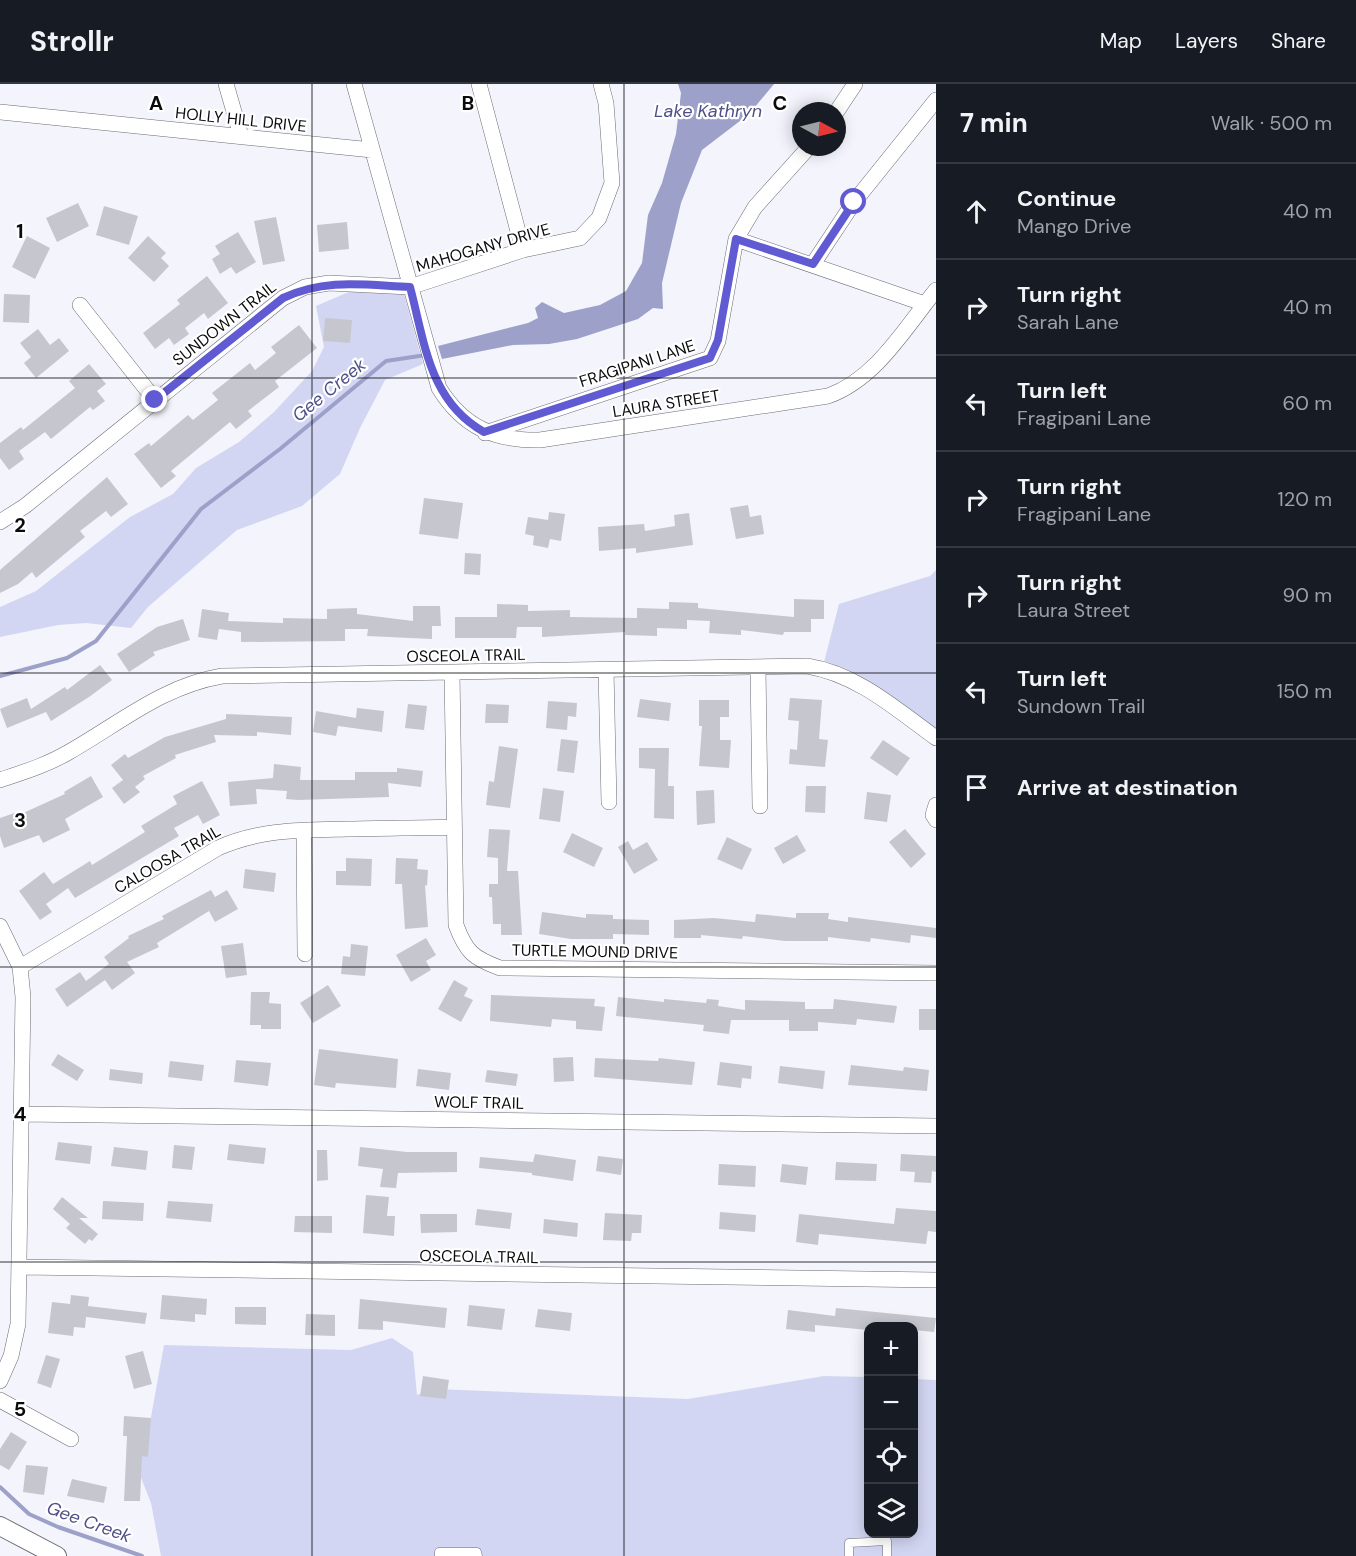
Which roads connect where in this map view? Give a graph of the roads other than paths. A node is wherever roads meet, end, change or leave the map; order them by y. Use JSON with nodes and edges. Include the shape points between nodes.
{"nodes":[{"id":1,"x":226,"y":84,"type":"edge"},
{"id":2,"x":354,"y":84,"type":"edge"},
{"id":3,"x":479,"y":84,"type":"edge"},
{"id":4,"x":601,"y":84,"type":"edge"},
{"id":5,"x":855,"y":84,"type":"edge"},
{"id":6,"x":936,"y":100,"type":"edge"},
{"id":7,"x":843,"y":102,"type":"edge"},
{"id":8,"x":0,"y":112,"type":"edge"},
{"id":9,"x":241,"y":136,"type":"junction"},
{"id":10,"x":372,"y":150,"type":"junction"},
{"id":11,"x":801,"y":156,"type":"edge"},
{"id":12,"x":736,"y":239,"type":"junction"},
{"id":13,"x":522,"y":250,"type":"junction"},
{"id":14,"x":813,"y":264,"type":"junction"},
{"id":15,"x":410,"y":287,"type":"junction"},
{"id":16,"x":936,"y":290,"type":"edge"},
{"id":17,"x":925,"y":304,"type":"junction"},
{"id":18,"x":80,"y":305,"type":"dead end"},
{"id":19,"x":155,"y":400,"type":"junction"},
{"id":20,"x":484,"y":432,"type":"junction"},
{"id":21,"x":0,"y":522,"type":"edge"},
{"id":22,"x":758,"y":667,"type":"junction"},
{"id":23,"x":606,"y":670,"type":"junction"},
{"id":24,"x":452,"y":673,"type":"junction"},
{"id":25,"x":936,"y":738,"type":"edge"},
{"id":26,"x":0,"y":780,"type":"edge"},
{"id":27,"x":609,"y":802,"type":"dead end"},
{"id":28,"x":936,"y":805,"type":"edge"},
{"id":29,"x":760,"y":806,"type":"dead end"},
{"id":30,"x":936,"y":820,"type":"edge"},
{"id":31,"x":454,"y":827,"type":"junction"},
{"id":32,"x":304,"y":830,"type":"junction"},
{"id":33,"x":0,"y":926,"type":"edge"},
{"id":34,"x":305,"y":954,"type":"dead end"},
{"id":35,"x":20,"y":967,"type":"junction"},
{"id":36,"x":936,"y":973,"type":"edge"},
{"id":37,"x":22,"y":1114,"type":"junction"},
{"id":38,"x":936,"y":1126,"type":"edge"},
{"id":39,"x":21,"y":1268,"type":"junction"},
{"id":40,"x":936,"y":1280,"type":"edge"},
{"id":41,"x":0,"y":1382,"type":"edge"},
{"id":42,"x":0,"y":1400,"type":"edge"},
{"id":43,"x":71,"y":1438,"type":"dead end"},
{"id":44,"x":0,"y":1526,"type":"edge"},
{"id":45,"x":57,"y":1556,"type":"edge"},
{"id":46,"x":439,"y":1556,"type":"edge"},
{"id":47,"x":478,"y":1556,"type":"edge"},
{"id":48,"x":849,"y":1556,"type":"edge"},
{"id":49,"x":887,"y":1556,"type":"edge"}],
"edges":[{"from":1,"to":9,"type":"street"},
{"from":2,"to":10,"type":"street","name":"LAURA STREET"},
{"from":3,"to":13,"type":"street"},
{"from":4,"to":13,"type":"street","name":"MAHOGANY DRIVE","via":[[612,183],[600,218],[580,238]]},
{"from":5,"to":7,"type":"street"},
{"from":6,"to":14,"type":"street","via":[[854,202]]},
{"from":8,"to":9,"type":"street","name":"HOLLY HILL DRIVE"},
{"from":9,"to":10,"type":"street","name":"HOLLY HILL DRIVE"},
{"from":10,"to":15,"type":"street","name":"LAURA STREET"},
{"from":11,"to":12,"type":"street","name":"FRAGIPANI LANE","via":[[755,207]]},
{"from":12,"to":14,"type":"street"},
{"from":12,"to":20,"type":"street","name":"FRAGIPANI LANE","via":[[718,340],[710,358]]},
{"from":13,"to":15,"type":"street","name":"MAHOGANY DRIVE"},
{"from":14,"to":17,"type":"street"},
{"from":15,"to":19,"type":"street","name":"SUNDOWN TRAIL","via":[[329,283],[305,287],[283,298]]},
{"from":15,"to":20,"type":"street","name":"LAURA STREET","via":[[439,388],[462,418]]},
{"from":16,"to":17,"type":"street","name":"LAURA STREET"},
{"from":17,"to":20,"type":"street","name":"LAURA STREET","via":[[865,375],[828,396],[540,440],[504,439]]},
{"from":18,"to":19,"type":"street"},
{"from":19,"to":21,"type":"street","name":"SUNDOWN TRAIL"},
{"from":22,"to":23,"type":"street","name":"OSCEOLA TRAIL"},
{"from":22,"to":25,"type":"street","name":"OSCEOLA TRAIL","via":[[828,669],[853,679]]},
{"from":22,"to":29,"type":"street"},
{"from":23,"to":24,"type":"street","name":"OSCEOLA TRAIL"},
{"from":23,"to":27,"type":"street"},
{"from":24,"to":26,"type":"street","name":"OSCEOLA TRAIL","via":[[222,676],[192,681],[68,753]]},
{"from":24,"to":31,"type":"street","name":"TURTLE MOUND DRIVE"},
{"from":28,"to":30,"type":"street"},
{"from":31,"to":32,"type":"street","name":"CALOOSA TRAIL"},
{"from":31,"to":36,"type":"street","name":"TURTLE MOUND DRIVE","via":[[456,926],[463,944],[477,959],[500,968]]},
{"from":32,"to":34,"type":"street"},
{"from":32,"to":35,"type":"street","name":"CALOOSA TRAIL","via":[[266,832],[218,848]]},
{"from":33,"to":35,"type":"street"},
{"from":35,"to":37,"type":"street"},
{"from":37,"to":38,"type":"street","name":"WOLF TRAIL"},
{"from":37,"to":39,"type":"street"},
{"from":39,"to":40,"type":"street","name":"OSCEOLA TRAIL"},
{"from":39,"to":41,"type":"street","via":[[18,1324]]},
{"from":42,"to":43,"type":"street"},
{"from":44,"to":45,"type":"street"},
{"from":46,"to":47,"type":"lane","via":[[439,1552],[477,1552]]},
{"from":48,"to":49,"type":"lane","via":[[849,1543],[887,1541]]}]}
